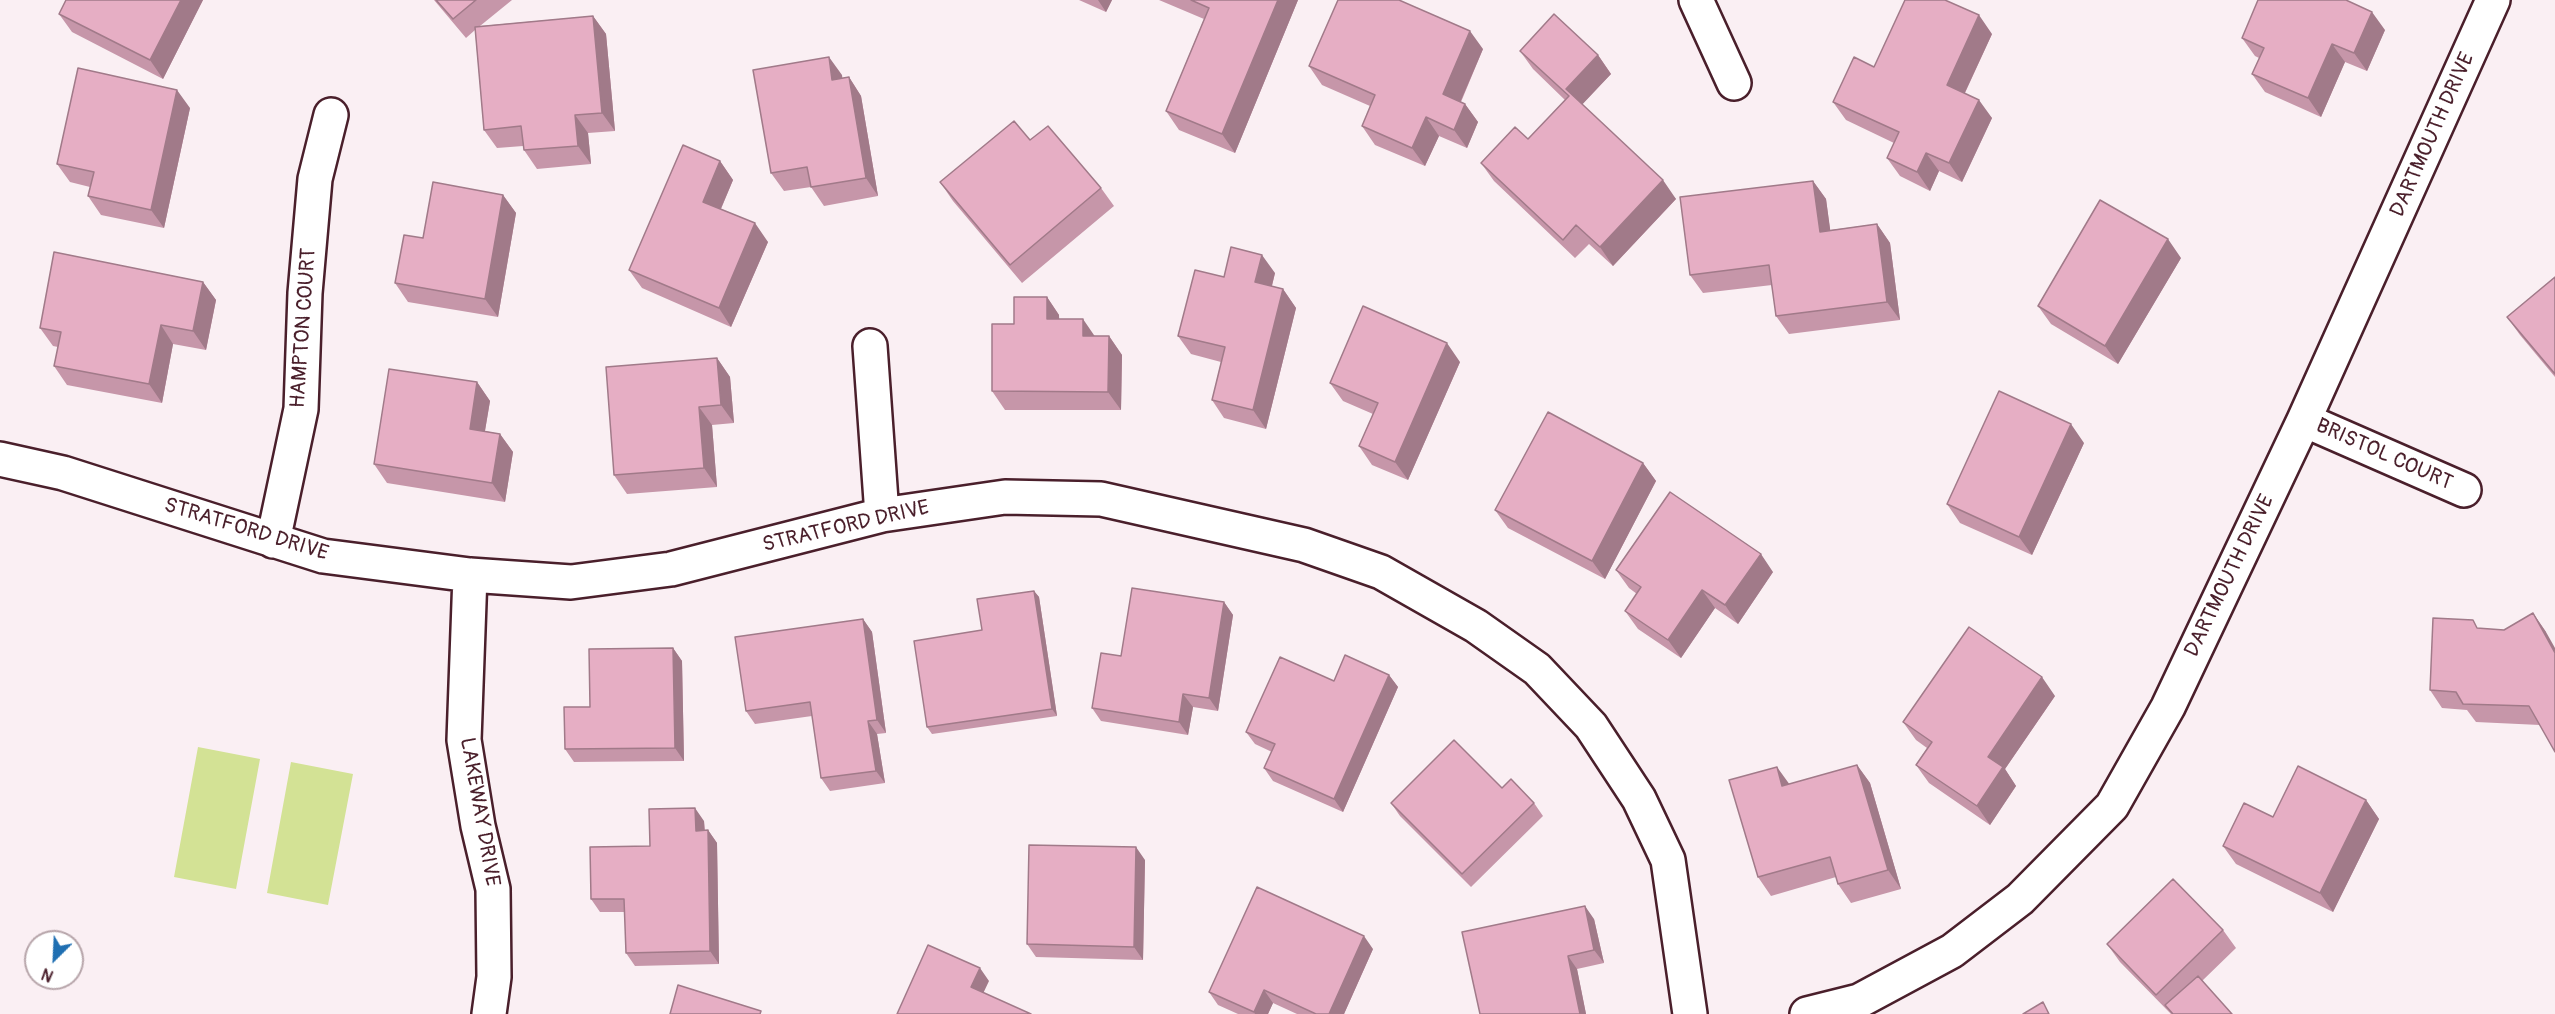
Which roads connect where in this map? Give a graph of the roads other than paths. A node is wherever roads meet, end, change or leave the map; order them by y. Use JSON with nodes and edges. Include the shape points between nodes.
{"nodes":[{"id":1,"x":1696,"y":0,"type":"edge"},
{"id":2,"x":2493,"y":0,"type":"edge"},
{"id":3,"x":1734,"y":83,"type":"dead end"},
{"id":4,"x":332,"y":115,"type":"dead end"},
{"id":5,"x":870,"y":346,"type":"dead end"},
{"id":6,"x":2304,"y":420,"type":"junction"},
{"id":7,"x":0,"y":459,"type":"edge"},
{"id":8,"x":2464,"y":490,"type":"dead end"},
{"id":9,"x":882,"y":515,"type":"junction"},
{"id":10,"x":273,"y":541,"type":"junction"},
{"id":11,"x":470,"y":575,"type":"junction"},
{"id":12,"x":489,"y":1014,"type":"edge"},
{"id":13,"x":1690,"y":1014,"type":"edge"},
{"id":14,"x":1807,"y":1014,"type":"edge"}],
"edges":[{"from":1,"to":3,"type":"street"},
{"from":2,"to":6,"type":"street","name":"DARTMOUTH DRIVE"},
{"from":4,"to":10,"type":"street","name":"HAMPTON COURT","via":[[315,178],[305,293],[301,409]]},
{"from":5,"to":9,"type":"street"},
{"from":6,"to":8,"type":"street","name":"BRISTOL COURT"},
{"from":6,"to":14,"type":"street","name":"DARTMOUTH DRIVE","via":[[2168,707],[2112,807],[2020,899],[1952,951],[1859,1001]]},
{"from":7,"to":10,"type":"street","name":"STRATFORD DRIVE","via":[[63,473]]},
{"from":9,"to":11,"type":"street","name":"STRATFORD DRIVE","via":[[671,569],[572,582]]},
{"from":9,"to":13,"type":"street","name":"STRATFORD DRIVE","via":[[1005,497],[1101,500],[1304,545],[1382,572],[1476,626],[1537,669],[1592,726],[1639,799],[1668,860]]},
{"from":10,"to":11,"type":"street","name":"STRATFORD DRIVE","via":[[323,556]]},
{"from":11,"to":12,"type":"street","name":"LAKEWAY DRIVE","via":[[464,740],[493,889],[494,977]]}]}
